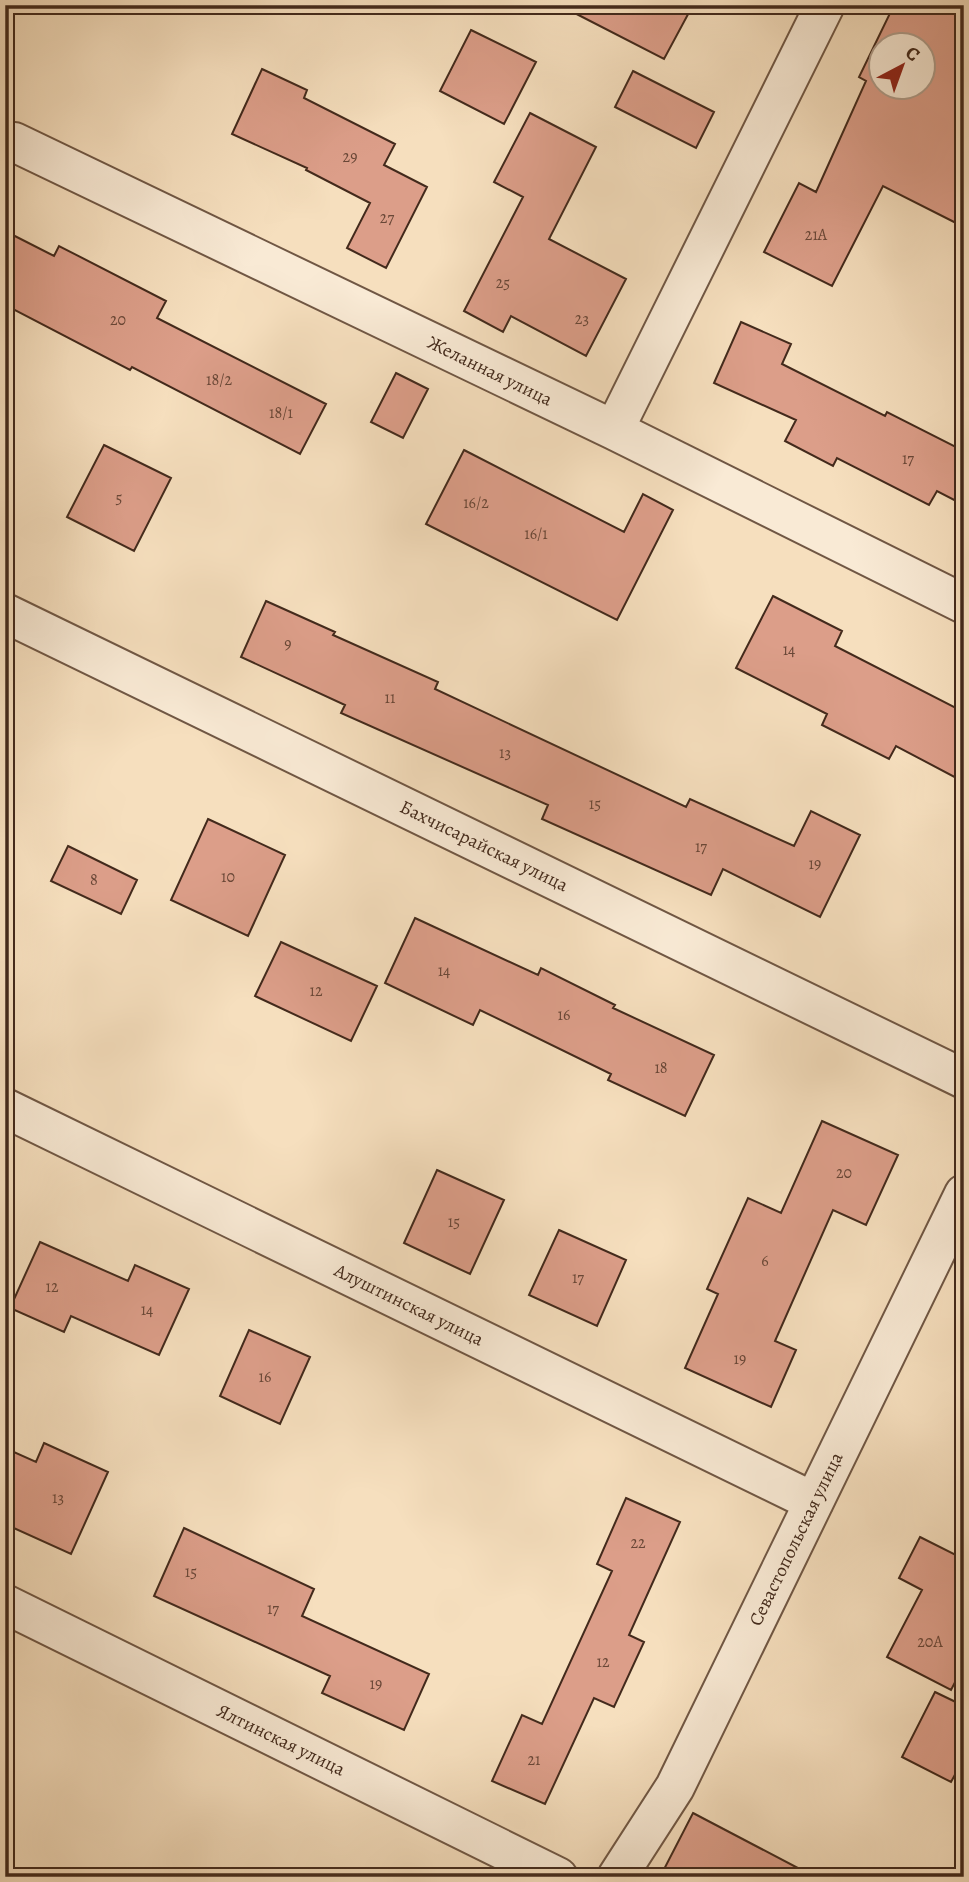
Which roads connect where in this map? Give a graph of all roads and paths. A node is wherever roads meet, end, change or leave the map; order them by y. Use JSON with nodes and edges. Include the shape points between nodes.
{"nodes":[{"id":1,"x":825,"y":5,"type":"edge"},
{"id":2,"x":14,"y":142,"type":"dead end"},
{"id":3,"x":614,"y":430,"type":"junction"},
{"id":4,"x":964,"y":604,"type":"edge"},
{"id":5,"x":5,"y":613,"type":"edge"},
{"id":6,"x":964,"y":1079,"type":"edge"},
{"id":7,"x":5,"y":1108,"type":"edge"},
{"id":8,"x":964,"y":1194,"type":"edge"},
{"id":9,"x":814,"y":1502,"type":"junction"},
{"id":10,"x":5,"y":1604,"type":"edge"},
{"id":11,"x":558,"y":1877,"type":"edge"},
{"id":12,"x":617,"y":1877,"type":"edge"}],
"edges":[{"from":1,"to":3,"type":"street"},
{"from":2,"to":3,"type":"street","name":"Желанная улица"},
{"from":3,"to":4,"type":"street","name":"Желанная улица"},
{"from":5,"to":6,"type":"street","name":"Бахчисарайская улица"},
{"from":7,"to":9,"type":"street","name":"Алуштинская улица"},
{"from":8,"to":9,"type":"street","name":"Севастопольская улица"},
{"from":9,"to":12,"type":"street","name":"Севастопольская улица","via":[[675,1787]]},
{"from":10,"to":11,"type":"street","name":"Ялтинская улица"}]}
